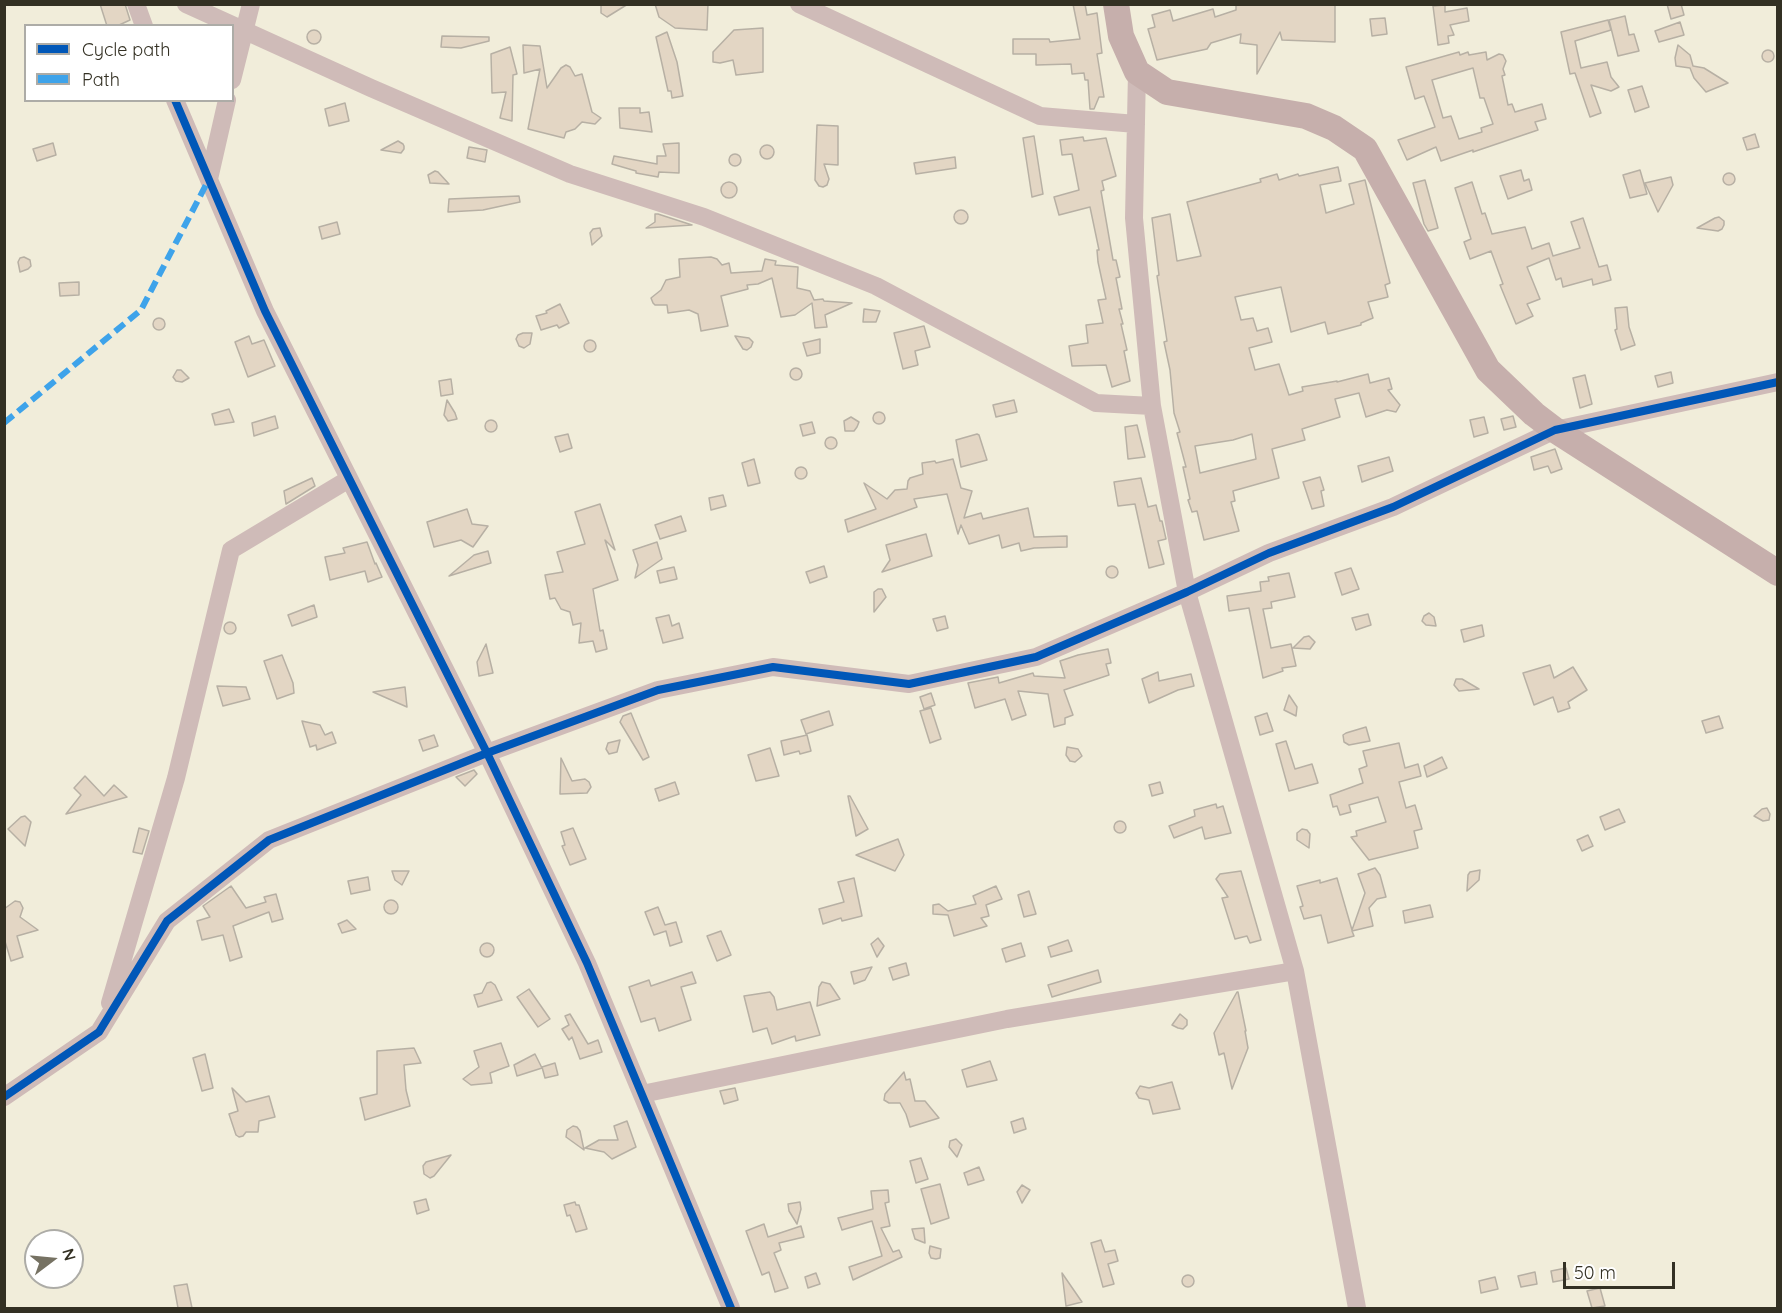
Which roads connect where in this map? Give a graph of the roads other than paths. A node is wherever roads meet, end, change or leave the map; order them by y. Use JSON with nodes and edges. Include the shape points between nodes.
{"nodes":[{"id":1,"x":136,"y":4,"type":"edge"},
{"id":2,"x":186,"y":4,"type":"edge"},
{"id":3,"x":250,"y":4,"type":"edge"},
{"id":4,"x":799,"y":4,"type":"edge"},
{"id":5,"x":1116,"y":4,"type":"edge"},
{"id":6,"x":143,"y":24,"type":"edge"},
{"id":7,"x":229,"y":24,"type":"edge"},
{"id":8,"x":234,"y":26,"type":"edge"},
{"id":9,"x":244,"y":31,"type":"junction"},
{"id":10,"x":234,"y":72,"type":"edge"},
{"id":11,"x":1137,"y":72,"type":"junction"},
{"id":12,"x":176,"y":102,"type":"edge"},
{"id":13,"x":227,"y":102,"type":"edge"},
{"id":14,"x":1136,"y":124,"type":"junction"},
{"id":15,"x":208,"y":179,"type":"junction"},
{"id":16,"x":1778,"y":382,"type":"edge"},
{"id":17,"x":1152,"y":406,"type":"junction"},
{"id":18,"x":1556,"y":430,"type":"junction"},
{"id":19,"x":349,"y":479,"type":"junction"},
{"id":20,"x":1778,"y":573,"type":"edge"},
{"id":21,"x":1187,"y":592,"type":"junction"},
{"id":22,"x":487,"y":753,"type":"junction"},
{"id":23,"x":1295,"y":970,"type":"junction"},
{"id":24,"x":102,"y":1027,"type":"junction"},
{"id":25,"x":642,"y":1094,"type":"junction"},
{"id":26,"x":4,"y":1097,"type":"edge"},
{"id":27,"x":731,"y":1308,"type":"edge"},
{"id":28,"x":1357,"y":1308,"type":"edge"}],
"edges":[{"from":1,"to":6,"type":"street"},
{"from":2,"to":7,"type":"street"},
{"from":3,"to":9,"type":"street"},
{"from":4,"to":14,"type":"street","via":[[1041,116]]},
{"from":5,"to":11,"type":"street","via":[[1121,36]]},
{"from":8,"to":9,"type":"street"},
{"from":9,"to":10,"type":"street"},
{"from":9,"to":17,"type":"street","via":[[570,174],[704,217],[876,286],[1096,403]]},
{"from":11,"to":14,"type":"street"},
{"from":11,"to":18,"type":"street","via":[[1167,92],[1306,116],[1334,128],[1365,149],[1488,370]]},
{"from":12,"to":15,"type":"street"},
{"from":13,"to":15,"type":"street"},
{"from":14,"to":17,"type":"street","via":[[1134,218]]},
{"from":15,"to":19,"type":"street","via":[[265,311]]},
{"from":16,"to":18,"type":"street"},
{"from":17,"to":21,"type":"street"},
{"from":18,"to":20,"type":"street"},
{"from":18,"to":21,"type":"street","via":[[1393,507],[1269,553]]},
{"from":19,"to":22,"type":"street"},
{"from":19,"to":24,"type":"street","via":[[231,550],[176,778]]},
{"from":21,"to":22,"type":"street","via":[[1036,657],[909,684],[773,667],[658,690]]},
{"from":21,"to":23,"type":"street"},
{"from":22,"to":24,"type":"street","via":[[269,840],[167,921]]},
{"from":22,"to":25,"type":"street","via":[[587,963]]},
{"from":23,"to":25,"type":"street","via":[[1007,1019]]},
{"from":23,"to":28,"type":"street"},
{"from":24,"to":26,"type":"street"},
{"from":25,"to":27,"type":"street"}]}
